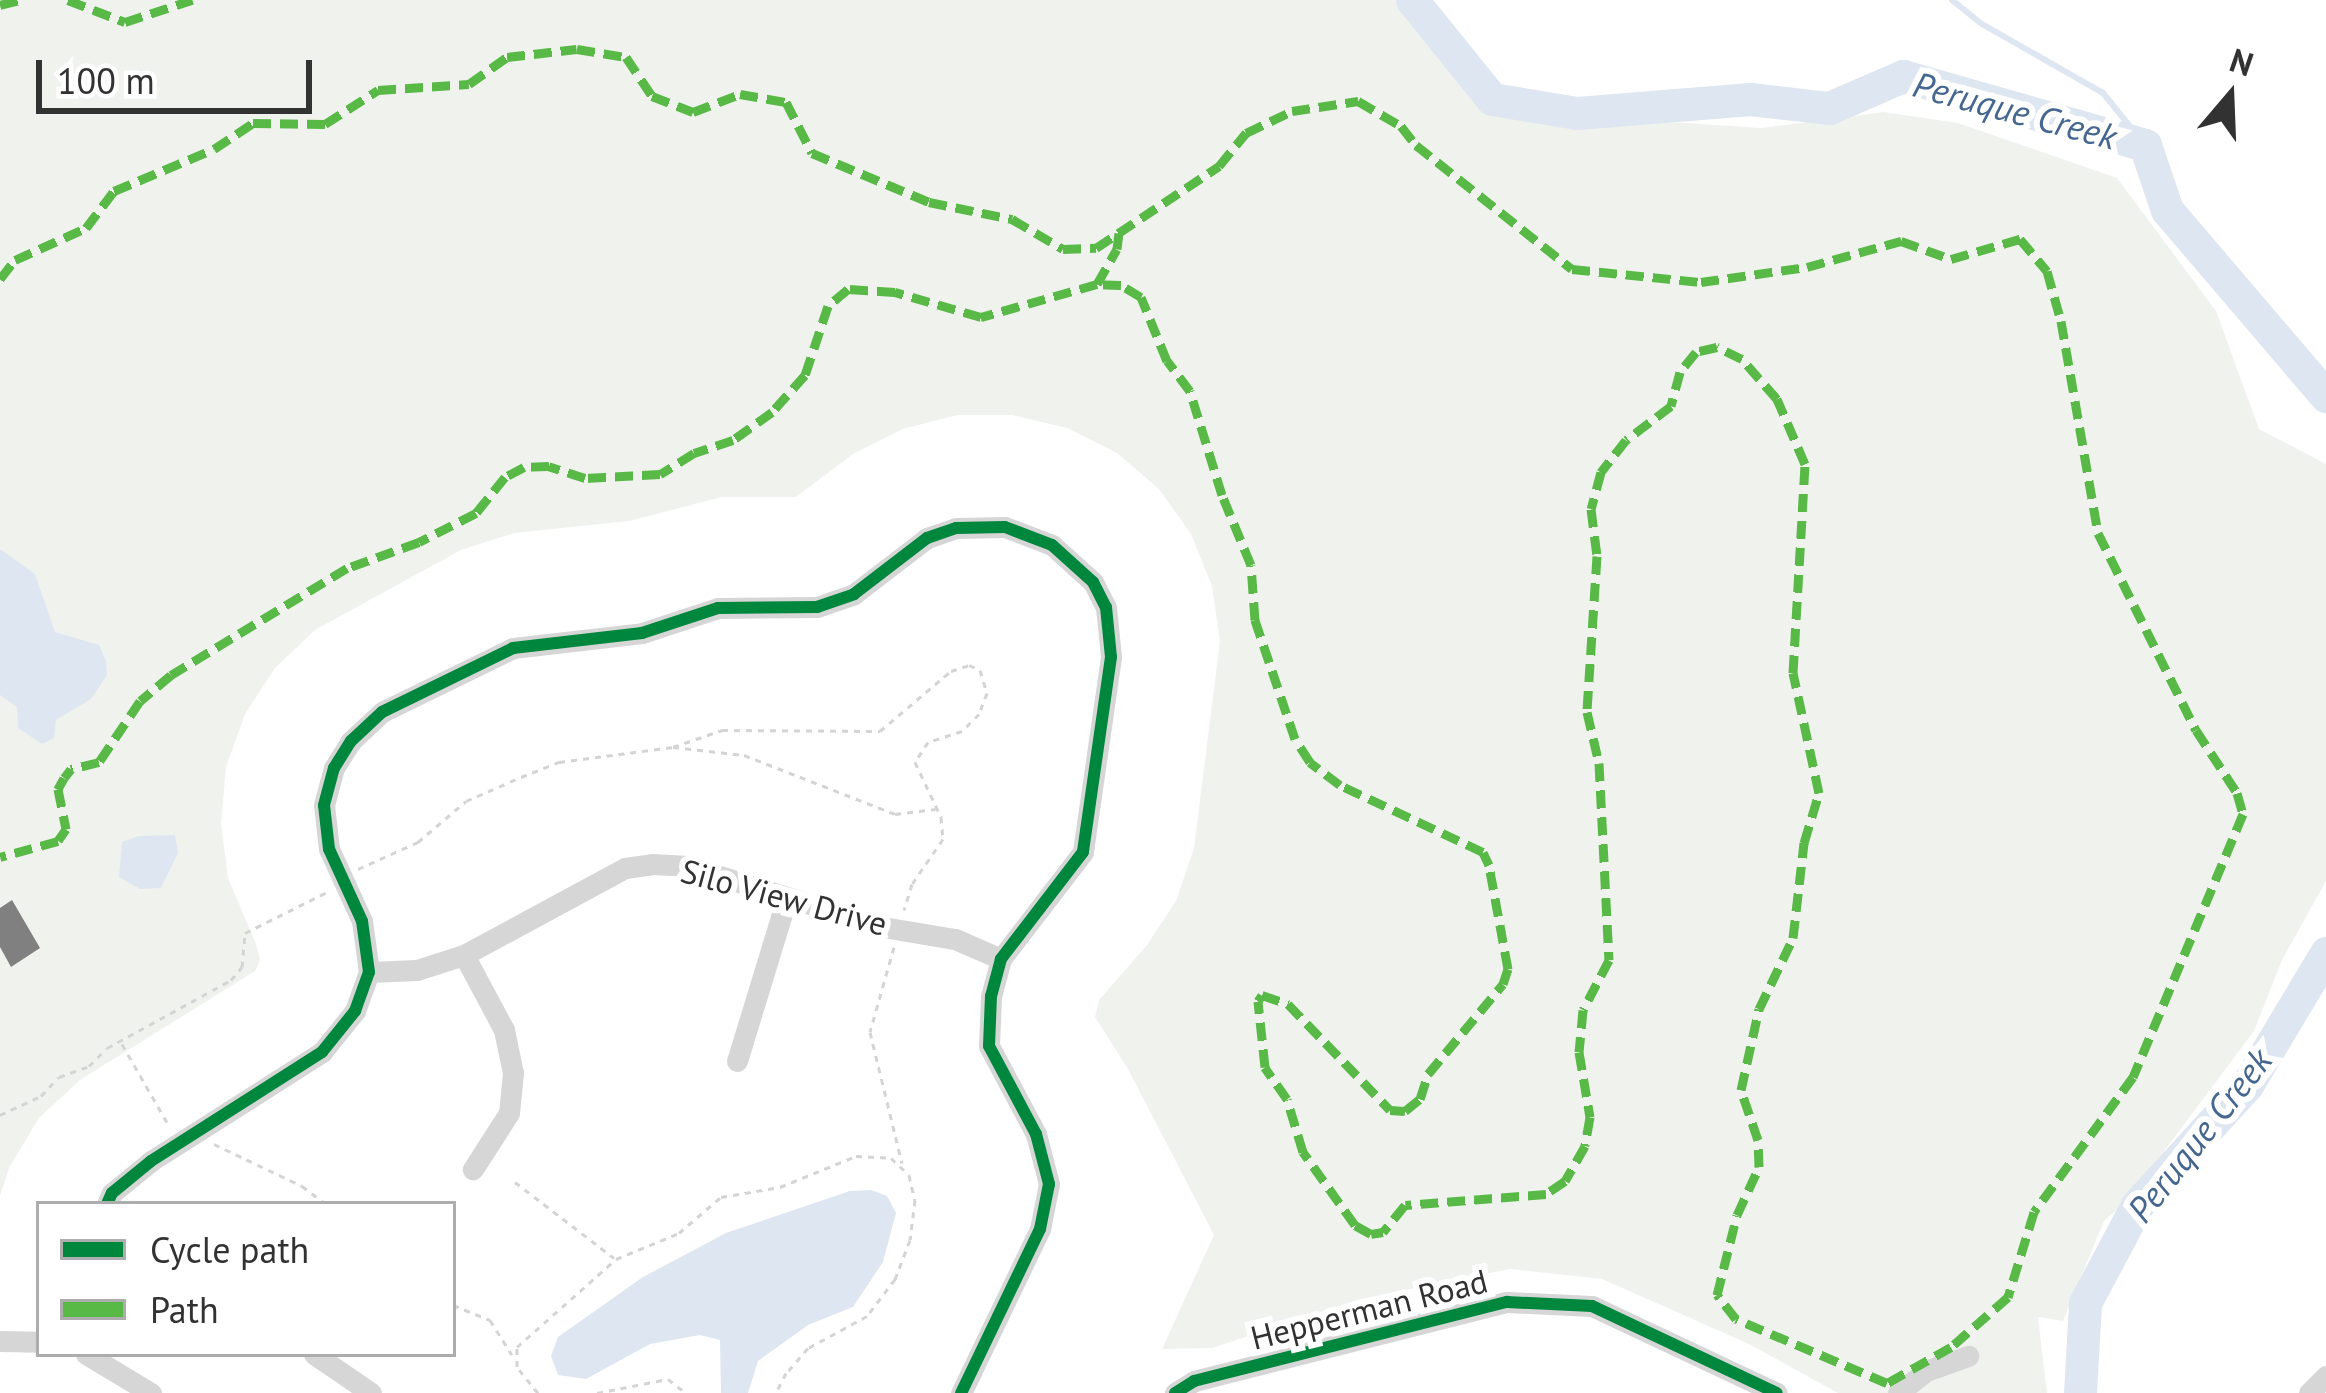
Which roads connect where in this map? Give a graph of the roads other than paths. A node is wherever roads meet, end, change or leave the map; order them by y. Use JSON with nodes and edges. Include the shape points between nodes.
{"nodes":[{"id":1,"x":787,"y":897,"type":"junction"},
{"id":2,"x":464,"y":955,"type":"junction"},
{"id":3,"x":1001,"y":959,"type":"junction"},
{"id":4,"x":369,"y":972,"type":"junction"},
{"id":5,"x":737,"y":1061,"type":"dead end"},
{"id":6,"x":473,"y":1169,"type":"dead end"},
{"id":7,"x":108,"y":1201,"type":"edge"},
{"id":8,"x":0,"y":1341,"type":"edge"},
{"id":9,"x":36,"y":1342,"type":"edge"},
{"id":10,"x":1968,"y":1356,"type":"dead end"},
{"id":11,"x":91,"y":1357,"type":"edge"},
{"id":12,"x":318,"y":1357,"type":"edge"},
{"id":13,"x":2326,"y":1376,"type":"edge"},
{"id":14,"x":151,"y":1393,"type":"edge"},
{"id":15,"x":371,"y":1393,"type":"edge"},
{"id":16,"x":961,"y":1393,"type":"edge"},
{"id":17,"x":1175,"y":1393,"type":"edge"},
{"id":18,"x":1777,"y":1393,"type":"edge"},
{"id":19,"x":1898,"y":1393,"type":"edge"},
{"id":20,"x":2309,"y":1393,"type":"edge"}],
"edges":[{"from":1,"to":2,"type":"street","name":"Silo View Drive","via":[[688,866],[625,868]]},
{"from":1,"to":3,"type":"street","name":"Silo View Drive","via":[[955,939]]},
{"from":1,"to":5,"type":"street"},
{"from":2,"to":4,"type":"street","name":"Silo View Drive","via":[[417,970]]},
{"from":2,"to":6,"type":"street","via":[[504,1030],[513,1073],[509,1113]]},
{"from":3,"to":4,"type":"street","via":[[1083,852],[1111,633],[1106,608],[1072,559],[1029,534],[980,525],[927,538],[874,582],[832,603],[718,608],[642,633],[513,648],[382,712],[351,740],[324,805],[329,850],[362,921]]},
{"from":3,"to":16,"type":"street","via":[[989,1046],[1046,1159],[1048,1206]]},
{"from":4,"to":7,"type":"street","via":[[356,1011],[322,1052],[151,1162]]},
{"from":8,"to":9,"type":"street"},
{"from":10,"to":19,"type":"street","via":[[1926,1371]]},
{"from":11,"to":14,"type":"street"},
{"from":12,"to":15,"type":"street"},
{"from":13,"to":20,"type":"street"},
{"from":17,"to":18,"type":"street","name":"Hepperman Road","via":[[1507,1302],[1592,1306]]}]}
